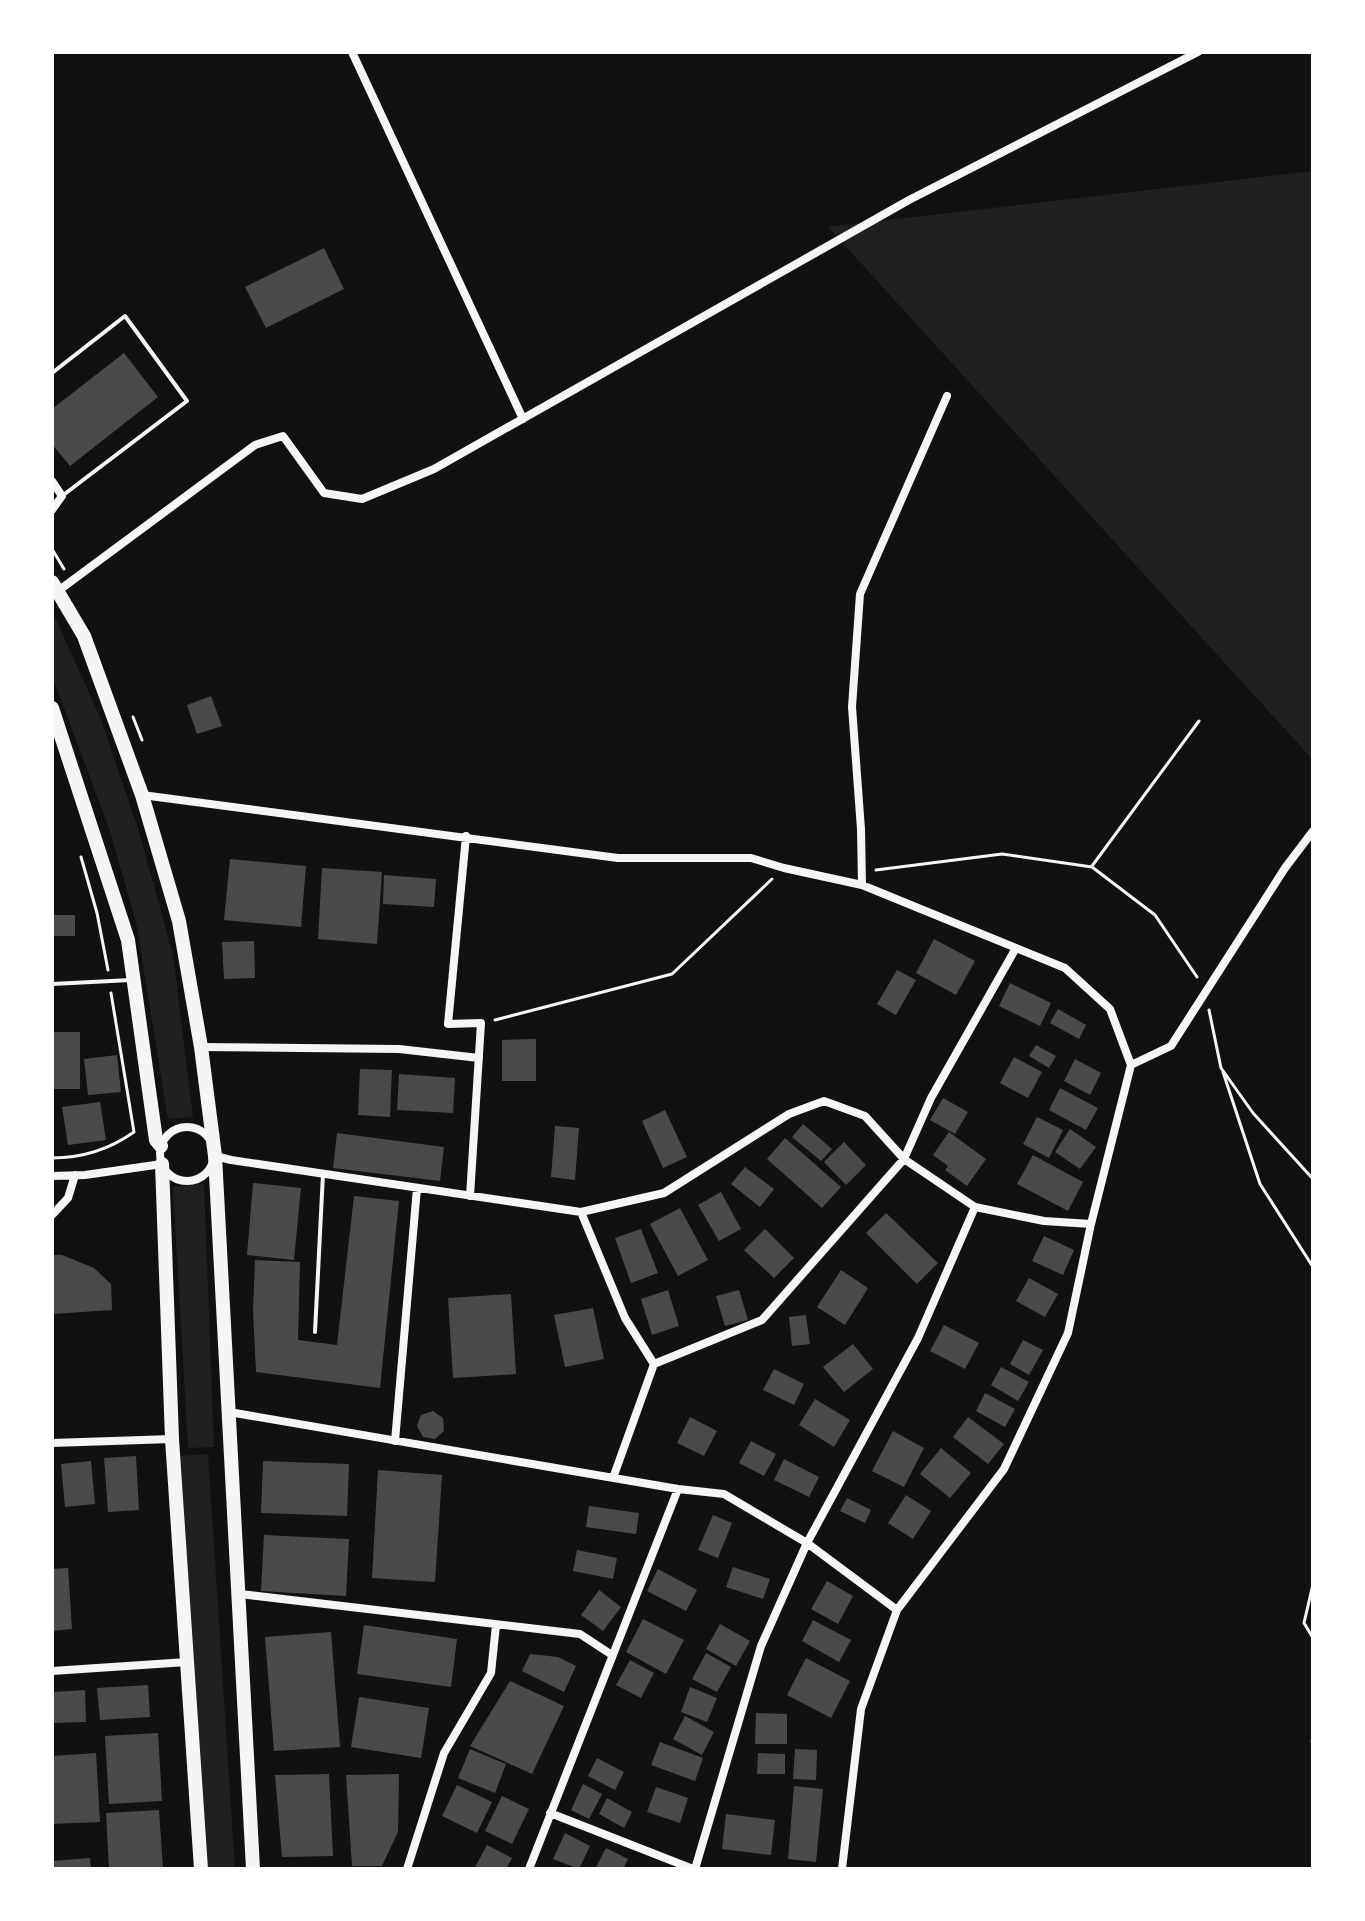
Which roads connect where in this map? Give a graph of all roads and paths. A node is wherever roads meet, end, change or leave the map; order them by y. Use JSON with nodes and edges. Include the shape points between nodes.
{"nodes":[{"id":1,"x":352,"y":52,"type":"edge"},
{"id":2,"x":1198,"y":52,"type":"edge"},
{"id":3,"x":52,"y":373,"type":"edge"},
{"id":4,"x":947,"y":396,"type":"dead end"},
{"id":5,"x":523,"y":419,"type":"junction"},
{"id":6,"x":52,"y":481,"type":"edge"},
{"id":7,"x":62,"y":496,"type":"junction"},
{"id":8,"x":52,"y":510,"type":"edge"},
{"id":9,"x":55,"y":587,"type":"edge"},
{"id":10,"x":52,"y":708,"type":"edge"},
{"id":11,"x":1199,"y":721,"type":"dead end"},
{"id":12,"x":142,"y":795,"type":"junction"},
{"id":13,"x":1313,"y":831,"type":"edge"},
{"id":14,"x":466,"y":836,"type":"junction"},
{"id":15,"x":81,"y":855,"type":"dead end"},
{"id":16,"x":1092,"y":867,"type":"junction"},
{"id":17,"x":784,"y":868,"type":"junction"},
{"id":18,"x":863,"y":872,"type":"junction"},
{"id":19,"x":862,"y":885,"type":"junction"},
{"id":20,"x":1016,"y":948,"type":"junction"},
{"id":21,"x":133,"y":980,"type":"junction"},
{"id":22,"x":109,"y":981,"type":"junction"},
{"id":23,"x":52,"y":984,"type":"edge"},
{"id":24,"x":1205,"y":989,"type":"junction"},
{"id":25,"x":481,"y":1023,"type":"junction"},
{"id":26,"x":201,"y":1047,"type":"junction"},
{"id":27,"x":479,"y":1058,"type":"junction"},
{"id":28,"x":1131,"y":1065,"type":"junction"},
{"id":29,"x":1221,"y":1068,"type":"junction"},
{"id":30,"x":161,"y":1146,"type":"junction"},
{"id":31,"x":215,"y":1156,"type":"junction"},
{"id":32,"x":52,"y":1158,"type":"edge"},
{"id":33,"x":904,"y":1159,"type":"junction"},
{"id":34,"x":162,"y":1164,"type":"junction"},
{"id":35,"x":323,"y":1174,"type":"junction"},
{"id":36,"x":75,"y":1175,"type":"junction"},
{"id":37,"x":52,"y":1176,"type":"edge"},
{"id":38,"x":1313,"y":1179,"type":"edge"},
{"id":39,"x":417,"y":1188,"type":"junction"},
{"id":40,"x":470,"y":1196,"type":"junction"},
{"id":41,"x":975,"y":1207,"type":"junction"},
{"id":42,"x":581,"y":1212,"type":"junction"},
{"id":43,"x":52,"y":1215,"type":"edge"},
{"id":44,"x":1091,"y":1224,"type":"junction"},
{"id":45,"x":1313,"y":1267,"type":"edge"},
{"id":46,"x":315,"y":1332,"type":"dead end"},
{"id":47,"x":654,"y":1364,"type":"junction"},
{"id":48,"x":229,"y":1412,"type":"junction"},
{"id":49,"x":172,"y":1439,"type":"junction"},
{"id":50,"x":395,"y":1441,"type":"junction"},
{"id":51,"x":52,"y":1443,"type":"edge"},
{"id":52,"x":613,"y":1478,"type":"junction"},
{"id":53,"x":678,"y":1489,"type":"junction"},
{"id":54,"x":807,"y":1543,"type":"junction"},
{"id":55,"x":1313,"y":1584,"type":"edge"},
{"id":56,"x":240,"y":1594,"type":"junction"},
{"id":57,"x":897,"y":1610,"type":"junction"},
{"id":58,"x":496,"y":1625,"type":"junction"},
{"id":59,"x":1313,"y":1638,"type":"edge"},
{"id":60,"x":612,"y":1655,"type":"junction"},
{"id":61,"x":187,"y":1662,"type":"junction"},
{"id":62,"x":52,"y":1671,"type":"edge"},
{"id":63,"x":550,"y":1813,"type":"junction"},
{"id":64,"x":201,"y":1869,"type":"edge"},
{"id":65,"x":253,"y":1869,"type":"edge"},
{"id":66,"x":407,"y":1869,"type":"edge"},
{"id":67,"x":529,"y":1869,"type":"edge"},
{"id":68,"x":694,"y":1869,"type":"edge"},
{"id":69,"x":842,"y":1869,"type":"edge"}],
"edges":[{"from":1,"to":5,"type":"street"},
{"from":2,"to":5,"type":"street","via":[[909,200]]},
{"from":3,"to":7,"type":"lane","via":[[125,316],[187,401]]},
{"from":4,"to":18,"type":"street","via":[[860,594],[852,707]]},
{"from":5,"to":9,"type":"street","via":[[434,469],[362,499],[324,493],[283,436],[255,445]]},
{"from":6,"to":7,"type":"street"},
{"from":7,"to":8,"type":"street"},
{"from":9,"to":12,"type":"main road","via":[[84,636]]},
{"from":10,"to":21,"type":"main road","via":[[128,940]]},
{"from":11,"to":16,"type":"path"},
{"from":12,"to":14,"type":"street"},
{"from":12,"to":26,"type":"main road","via":[[179,921]]},
{"from":13,"to":24,"type":"street"},
{"from":14,"to":17,"type":"street","via":[[618,858],[751,858]]},
{"from":14,"to":25,"type":"street","via":[[448,1024]]},
{"from":15,"to":22,"type":"path"},
{"from":16,"to":18,"type":"path","via":[[1002,854]]},
{"from":16,"to":24,"type":"path","via":[[1155,915]]},
{"from":17,"to":19,"type":"street"},
{"from":17,"to":25,"type":"path","via":[[672,974]]},
{"from":18,"to":19,"type":"street"},
{"from":19,"to":20,"type":"street"},
{"from":20,"to":28,"type":"street","via":[[1065,968],[1110,1009]]},
{"from":20,"to":33,"type":"street","via":[[931,1098]]},
{"from":21,"to":22,"type":"lane"},
{"from":21,"to":30,"type":"main road"},
{"from":22,"to":23,"type":"lane"},
{"from":22,"to":32,"type":"path","via":[[134,1132],[115,1145]]},
{"from":24,"to":28,"type":"street","via":[[1171,1046]]},
{"from":24,"to":29,"type":"path"},
{"from":25,"to":27,"type":"street"},
{"from":26,"to":27,"type":"street","via":[[399,1049]]},
{"from":26,"to":31,"type":"main road"},
{"from":27,"to":40,"type":"street"},
{"from":28,"to":44,"type":"street"},
{"from":29,"to":38,"type":"path","via":[[1253,1113]]},
{"from":29,"to":45,"type":"path","via":[[1260,1184]]},
{"from":30,"to":31,"type":"street","via":[[171,1132],[188,1127],[210,1140]]},
{"from":30,"to":34,"type":"street"},
{"from":31,"to":34,"type":"street","via":[[205,1173],[190,1181],[173,1177]]},
{"from":31,"to":35,"type":"street"},
{"from":31,"to":48,"type":"main road"},
{"from":33,"to":41,"type":"street"},
{"from":33,"to":42,"type":"street","via":[[865,1116],[824,1101],[789,1114],[664,1193]]},
{"from":33,"to":47,"type":"street","via":[[762,1320]]},
{"from":34,"to":36,"type":"street"},
{"from":34,"to":49,"type":"main road"},
{"from":35,"to":39,"type":"street"},
{"from":35,"to":46,"type":"lane"},
{"from":36,"to":37,"type":"street"},
{"from":36,"to":43,"type":"street","via":[[68,1198]]},
{"from":39,"to":40,"type":"street"},
{"from":39,"to":50,"type":"street"},
{"from":40,"to":42,"type":"street"},
{"from":41,"to":44,"type":"street"},
{"from":41,"to":54,"type":"street","via":[[918,1338]]},
{"from":42,"to":47,"type":"street","via":[[625,1318]]},
{"from":44,"to":57,"type":"street","via":[[1068,1333],[1004,1469]]},
{"from":47,"to":52,"type":"street"},
{"from":48,"to":50,"type":"street"},
{"from":48,"to":56,"type":"main road"},
{"from":49,"to":51,"type":"street"},
{"from":49,"to":61,"type":"main road"},
{"from":50,"to":52,"type":"street"},
{"from":52,"to":53,"type":"street"},
{"from":53,"to":54,"type":"street","via":[[724,1494]]},
{"from":53,"to":60,"type":"street"},
{"from":54,"to":57,"type":"street"},
{"from":54,"to":68,"type":"street","via":[[761,1646]]},
{"from":55,"to":59,"type":"path","via":[[1304,1623]]},
{"from":56,"to":58,"type":"street"},
{"from":56,"to":65,"type":"main road"},
{"from":57,"to":69,"type":"street","via":[[861,1709]]},
{"from":58,"to":60,"type":"street","via":[[580,1634]]},
{"from":58,"to":66,"type":"street","via":[[491,1673],[444,1753]]},
{"from":60,"to":63,"type":"street"},
{"from":61,"to":62,"type":"street"},
{"from":61,"to":64,"type":"main road"},
{"from":63,"to":67,"type":"street"},
{"from":63,"to":68,"type":"street"}]}
